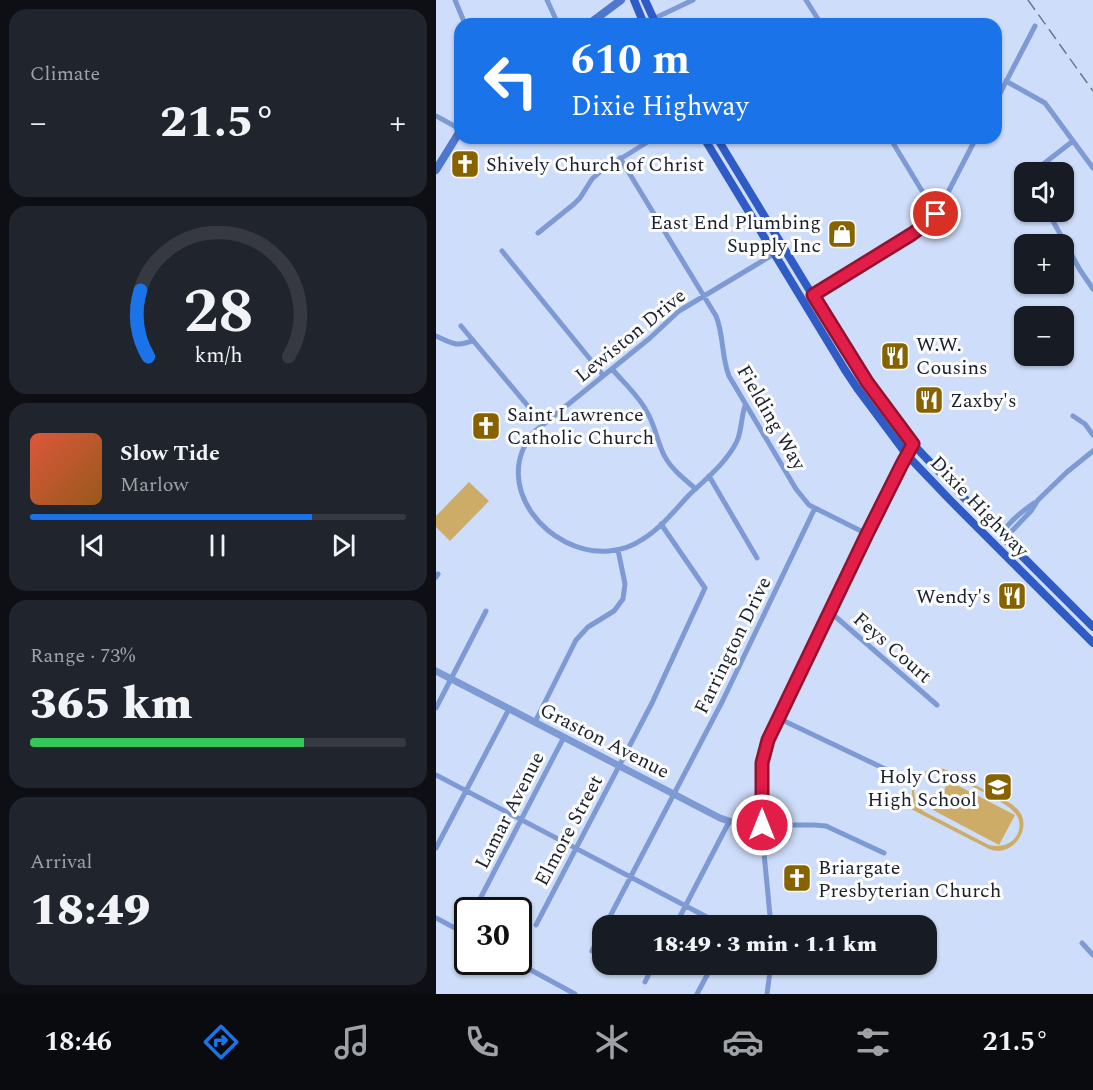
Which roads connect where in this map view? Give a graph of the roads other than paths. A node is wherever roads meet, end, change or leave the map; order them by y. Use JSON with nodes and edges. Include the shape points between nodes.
{"nodes":[{"id":1,"x":455,"y":0,"type":"edge"},
{"id":2,"x":547,"y":0,"type":"edge"},
{"id":3,"x":621,"y":0,"type":"edge"},
{"id":4,"x":634,"y":0,"type":"edge"},
{"id":5,"x":645,"y":0,"type":"edge"},
{"id":6,"x":693,"y":0,"type":"edge"},
{"id":7,"x":806,"y":0,"type":"edge"},
{"id":8,"x":462,"y":18,"type":"edge"},
{"id":9,"x":555,"y":18,"type":"edge"},
{"id":10,"x":597,"y":18,"type":"edge"},
{"id":11,"x":642,"y":18,"type":"edge"},
{"id":12,"x":654,"y":18,"type":"edge"},
{"id":13,"x":660,"y":18,"type":"edge"},
{"id":14,"x":817,"y":18,"type":"edge"},
{"id":15,"x":1035,"y":26,"type":"dead end"},
{"id":16,"x":1006,"y":81,"type":"junction"},
{"id":17,"x":1002,"y":89,"type":"edge"},
{"id":18,"x":436,"y":116,"type":"edge"},
{"id":19,"x":454,"y":126,"type":"edge"},
{"id":20,"x":454,"y":140,"type":"edge"},
{"id":21,"x":1074,"y":141,"type":"junction"},
{"id":22,"x":644,"y":144,"type":"edge"},
{"id":23,"x":708,"y":144,"type":"edge"},
{"id":24,"x":721,"y":144,"type":"edge"},
{"id":25,"x":895,"y":144,"type":"edge"},
{"id":26,"x":973,"y":144,"type":"edge"},
{"id":27,"x":620,"y":158,"type":"junction"},
{"id":28,"x":1046,"y":162,"type":"edge"},
{"id":29,"x":1093,"y":168,"type":"edge"},
{"id":30,"x":436,"y":170,"type":"edge"},
{"id":31,"x":936,"y":214,"type":"junction"},
{"id":32,"x":1054,"y":222,"type":"edge"},
{"id":33,"x":538,"y":233,"type":"dead end"},
{"id":34,"x":502,"y":251,"type":"dead end"},
{"id":35,"x":774,"y":254,"type":"junction"},
{"id":36,"x":790,"y":257,"type":"junction"},
{"id":37,"x":787,"y":275,"type":"junction"},
{"id":38,"x":1093,"y":290,"type":"edge"},
{"id":39,"x":813,"y":295,"type":"junction"},
{"id":40,"x":704,"y":296,"type":"junction"},
{"id":41,"x":461,"y":326,"type":"dead end"},
{"id":42,"x":436,"y":336,"type":"edge"},
{"id":43,"x":473,"y":340,"type":"junction"},
{"id":44,"x":612,"y":369,"type":"junction"},
{"id":45,"x":603,"y":375,"type":"junction"},
{"id":46,"x":745,"y":406,"type":"junction"},
{"id":47,"x":1073,"y":416,"type":"dead end"},
{"id":48,"x":543,"y":424,"type":"junction"},
{"id":49,"x":1093,"y":435,"type":"edge"},
{"id":50,"x":913,"y":444,"type":"junction"},
{"id":51,"x":1093,"y":451,"type":"edge"},
{"id":52,"x":907,"y":455,"type":"junction"},
{"id":53,"x":709,"y":476,"type":"junction"},
{"id":54,"x":696,"y":489,"type":"junction"},
{"id":55,"x":815,"y":508,"type":"junction"},
{"id":56,"x":661,"y":524,"type":"junction"},
{"id":57,"x":977,"y":527,"type":"junction"},
{"id":58,"x":867,"y":534,"type":"junction"},
{"id":59,"x":1001,"y":536,"type":"junction"},
{"id":60,"x":618,"y":549,"type":"junction"},
{"id":61,"x":757,"y":558,"type":"dead end"},
{"id":62,"x":486,"y":611,"type":"dead end"},
{"id":63,"x":829,"y":611,"type":"junction"},
{"id":64,"x":1093,"y":627,"type":"edge"},
{"id":65,"x":1093,"y":644,"type":"edge"},
{"id":66,"x":436,"y":671,"type":"edge"},
{"id":67,"x":451,"y":679,"type":"junction"},
{"id":68,"x":937,"y":705,"type":"dead end"},
{"id":69,"x":436,"y":708,"type":"edge"},
{"id":70,"x":509,"y":709,"type":"junction"},
{"id":71,"x":778,"y":718,"type":"junction"},
{"id":72,"x":535,"y":722,"type":"junction"},
{"id":73,"x":564,"y":737,"type":"junction"},
{"id":74,"x":619,"y":766,"type":"junction"},
{"id":75,"x":436,"y":775,"type":"edge"},
{"id":76,"x":902,"y":777,"type":"dead end"},
{"id":77,"x":466,"y":791,"type":"junction"},
{"id":78,"x":674,"y":794,"type":"junction"},
{"id":79,"x":521,"y":820,"type":"junction"},
{"id":80,"x":729,"y":822,"type":"junction"},
{"id":81,"x":762,"y":825,"type":"junction"},
{"id":82,"x":436,"y":848,"type":"edge"},
{"id":83,"x":576,"y":848,"type":"junction"},
{"id":84,"x":884,"y":853,"type":"dead end"},
{"id":85,"x":631,"y":877,"type":"junction"},
{"id":86,"x":481,"y":897,"type":"dead end"},
{"id":87,"x":686,"y":905,"type":"junction"},
{"id":88,"x":611,"y":915,"type":"edge"},
{"id":89,"x":681,"y":915,"type":"edge"},
{"id":90,"x":704,"y":915,"type":"edge"},
{"id":91,"x":770,"y":915,"type":"edge"},
{"id":92,"x":436,"y":918,"type":"edge"},
{"id":93,"x":536,"y":925,"type":"dead end"},
{"id":94,"x":454,"y":928,"type":"edge"},
{"id":95,"x":1082,"y":944,"type":"dead end"},
{"id":96,"x":1093,"y":955,"type":"edge"},
{"id":97,"x":532,"y":971,"type":"edge"},
{"id":98,"x":648,"y":975,"type":"edge"},
{"id":99,"x":707,"y":975,"type":"edge"},
{"id":100,"x":770,"y":975,"type":"edge"},
{"id":101,"x":645,"y":982,"type":"dead end"},
{"id":102,"x":575,"y":994,"type":"edge"},
{"id":103,"x":697,"y":994,"type":"edge"},
{"id":104,"x":767,"y":994,"type":"edge"}],
"edges":[{"from":1,"to":8,"type":"street"},
{"from":2,"to":9,"type":"street"},
{"from":3,"to":10,"type":"main road"},
{"from":4,"to":11,"type":"main road"},
{"from":5,"to":12,"type":"main road"},
{"from":6,"to":13,"type":"street"},
{"from":7,"to":14,"type":"street"},
{"from":15,"to":16,"type":"street"},
{"from":16,"to":17,"type":"street"},
{"from":16,"to":21,"type":"street","via":[[1045,103]]},
{"from":18,"to":19,"type":"street"},
{"from":20,"to":30,"type":"main road"},
{"from":21,"to":28,"type":"street"},
{"from":21,"to":29,"type":"street"},
{"from":22,"to":27,"type":"street"},
{"from":23,"to":35,"type":"main road","name":"Dixie Highway"},
{"from":24,"to":36,"type":"main road","name":"Dixie Highway"},
{"from":25,"to":31,"type":"street"},
{"from":26,"to":31,"type":"street"},
{"from":27,"to":33,"type":"street","via":[[592,179],[580,198]]},
{"from":27,"to":40,"type":"street","name":"Fielding Way"},
{"from":31,"to":39,"type":"street","via":[[912,234]]},
{"from":32,"to":38,"type":"street"},
{"from":34,"to":45,"type":"street"},
{"from":35,"to":36,"type":"main road"},
{"from":35,"to":37,"type":"main road","name":"Dixie Highway"},
{"from":35,"to":40,"type":"street","name":"Lewiston Drive"},
{"from":36,"to":39,"type":"main road","name":"Dixie Highway"},
{"from":37,"to":39,"type":"main road","via":[[794,278],[806,297]]},
{"from":37,"to":52,"type":"main road","name":"Dixie Highway","via":[[857,388]]},
{"from":39,"to":50,"type":"main road","name":"Dixie Highway","via":[[867,382]]},
{"from":40,"to":44,"type":"street","name":"Lewiston Drive","via":[[679,311]]},
{"from":40,"to":46,"type":"street","name":"Fielding Way","via":[[721,328],[726,369]]},
{"from":41,"to":43,"type":"street"},
{"from":42,"to":43,"type":"street","via":[[456,345]]},
{"from":43,"to":48,"type":"street"},
{"from":44,"to":45,"type":"street","name":"Lewiston Drive"},
{"from":44,"to":54,"type":"street","via":[[648,413],[670,464]]},
{"from":45,"to":48,"type":"street","name":"Lewiston Drive"},
{"from":46,"to":53,"type":"street","name":"Lewiston Drive","via":[[738,440]]},
{"from":46,"to":55,"type":"street","name":"Fielding Way","via":[[800,495]]},
{"from":47,"to":49,"type":"street"},
{"from":48,"to":60,"type":"street","name":"Lewiston Drive","via":[[528,438],[519,461],[521,489],[530,511],[548,531],[577,547],[595,551]]},
{"from":50,"to":52,"type":"street"},
{"from":50,"to":59,"type":"main road","name":"Dixie Highway"},
{"from":51,"to":59,"type":"street","via":[[1027,507]]},
{"from":52,"to":57,"type":"main road","name":"Dixie Highway"},
{"from":52,"to":58,"type":"street"},
{"from":53,"to":54,"type":"street","name":"Lewiston Drive"},
{"from":53,"to":61,"type":"street"},
{"from":54,"to":56,"type":"street","name":"Lewiston Drive"},
{"from":55,"to":58,"type":"street","name":"Fielding Way"},
{"from":55,"to":78,"type":"street","name":"Farrington Drive"},
{"from":56,"to":60,"type":"street","name":"Lewiston Drive","via":[[641,541]]},
{"from":56,"to":74,"type":"street","name":"Elmore Street","via":[[705,588]]},
{"from":57,"to":59,"type":"main road","via":[[991,538]]},
{"from":57,"to":65,"type":"main road","name":"Dixie Highway"},
{"from":58,"to":63,"type":"street"},
{"from":59,"to":64,"type":"main road","name":"Dixie Highway"},
{"from":60,"to":72,"type":"street","via":[[625,584],[623,599],[614,611],[588,627],[576,640]]},
{"from":62,"to":67,"type":"street"},
{"from":63,"to":68,"type":"street","name":"Feys Court"},
{"from":63,"to":71,"type":"street"},
{"from":66,"to":67,"type":"street","name":"Graston Avenue"},
{"from":67,"to":69,"type":"street"},
{"from":67,"to":70,"type":"street","name":"Graston Avenue"},
{"from":70,"to":72,"type":"street","name":"Graston Avenue"},
{"from":70,"to":77,"type":"street"},
{"from":71,"to":76,"type":"street"},
{"from":71,"to":81,"type":"street","via":[[763,758]]},
{"from":72,"to":73,"type":"street","name":"Graston Avenue"},
{"from":73,"to":74,"type":"street","name":"Graston Avenue"},
{"from":73,"to":79,"type":"street","name":"Lamar Avenue"},
{"from":74,"to":78,"type":"street","name":"Graston Avenue"},
{"from":74,"to":83,"type":"street","name":"Elmore Street"},
{"from":75,"to":77,"type":"street"},
{"from":77,"to":79,"type":"street"},
{"from":77,"to":82,"type":"street"},
{"from":78,"to":80,"type":"street","name":"Graston Avenue"},
{"from":78,"to":85,"type":"street","name":"Farrington Drive"},
{"from":79,"to":83,"type":"street"},
{"from":79,"to":86,"type":"street","name":"Lamar Avenue"},
{"from":80,"to":81,"type":"street","name":"Graston Avenue"},
{"from":80,"to":87,"type":"street"},
{"from":81,"to":84,"type":"street","via":[[826,826]]},
{"from":81,"to":91,"type":"street"},
{"from":83,"to":85,"type":"street"},
{"from":83,"to":93,"type":"street","name":"Elmore Street"},
{"from":85,"to":87,"type":"street"},
{"from":85,"to":88,"type":"street","name":"Farrington Drive"},
{"from":87,"to":89,"type":"street"},
{"from":87,"to":90,"type":"street"},
{"from":92,"to":94,"type":"street"},
{"from":95,"to":96,"type":"street"},
{"from":97,"to":102,"type":"street"},
{"from":98,"to":101,"type":"street"},
{"from":99,"to":103,"type":"street"},
{"from":100,"to":104,"type":"street"}]}
